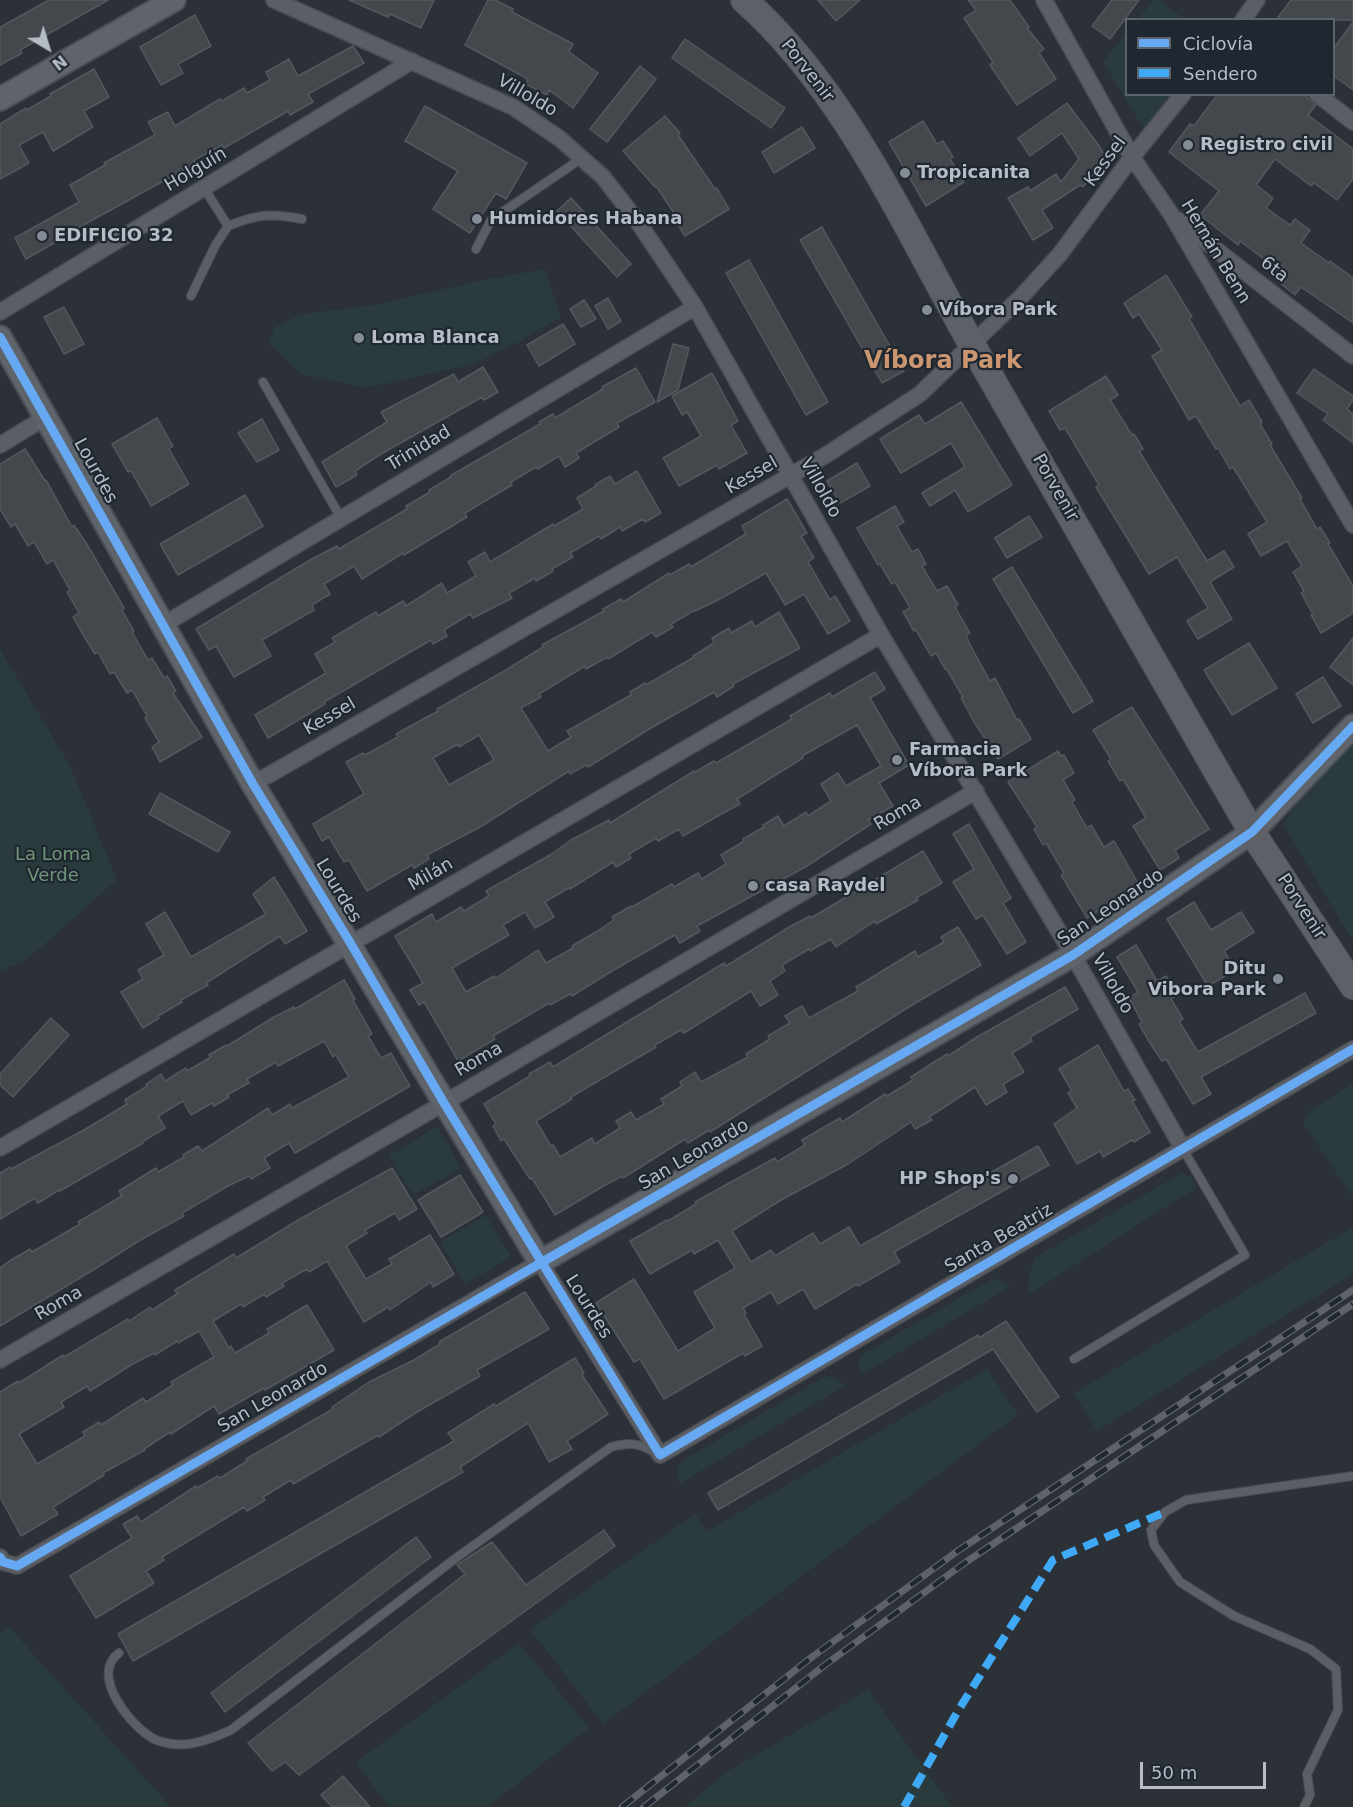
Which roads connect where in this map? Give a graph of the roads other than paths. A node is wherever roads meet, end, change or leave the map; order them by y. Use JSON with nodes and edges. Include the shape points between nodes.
{"nodes":[{"id":1,"x":174,"y":0,"type":"edge"},
{"id":2,"x":274,"y":0,"type":"edge"},
{"id":3,"x":744,"y":0,"type":"edge"},
{"id":4,"x":1044,"y":0,"type":"edge"},
{"id":5,"x":1257,"y":0,"type":"edge"},
{"id":6,"x":1244,"y":18,"type":"edge"},
{"id":7,"x":412,"y":61,"type":"junction"},
{"id":8,"x":1181,"y":96,"type":"edge"},
{"id":9,"x":1319,"y":96,"type":"edge"},
{"id":10,"x":0,"y":99,"type":"edge"},
{"id":11,"x":1353,"y":123,"type":"edge"},
{"id":12,"x":1132,"y":157,"type":"junction"},
{"id":13,"x":582,"y":158,"type":"junction"},
{"id":14,"x":204,"y":188,"type":"junction"},
{"id":15,"x":1171,"y":214,"type":"junction"},
{"id":16,"x":302,"y":219,"type":"dead end"},
{"id":17,"x":228,"y":226,"type":"junction"},
{"id":18,"x":476,"y":249,"type":"dead end"},
{"id":19,"x":191,"y":296,"type":"dead end"},
{"id":20,"x":694,"y":307,"type":"junction"},
{"id":21,"x":0,"y":312,"type":"edge"},
{"id":22,"x":0,"y":337,"type":"edge"},
{"id":23,"x":972,"y":345,"type":"junction"},
{"id":24,"x":1353,"y":356,"type":"edge"},
{"id":25,"x":263,"y":382,"type":"dead end"},
{"id":26,"x":46,"y":417,"type":"junction"},
{"id":27,"x":0,"y":445,"type":"edge"},
{"id":28,"x":791,"y":476,"type":"junction"},
{"id":29,"x":341,"y":518,"type":"junction"},
{"id":30,"x":1353,"y":525,"type":"edge"},
{"id":31,"x":163,"y":625,"type":"junction"},
{"id":32,"x":881,"y":635,"type":"junction"},
{"id":33,"x":1353,"y":726,"type":"edge"},
{"id":34,"x":253,"y":784,"type":"junction"},
{"id":35,"x":976,"y":791,"type":"junction"},
{"id":36,"x":1252,"y":832,"type":"junction"},
{"id":37,"x":351,"y":944,"type":"junction"},
{"id":38,"x":1073,"y":954,"type":"junction"},
{"id":39,"x":1353,"y":986,"type":"edge"},
{"id":40,"x":1353,"y":1049,"type":"edge"},
{"id":41,"x":444,"y":1103,"type":"junction"},
{"id":42,"x":0,"y":1149,"type":"edge"},
{"id":43,"x":1183,"y":1149,"type":"junction"},
{"id":44,"x":540,"y":1262,"type":"junction"},
{"id":45,"x":1074,"y":1359,"type":"dead end"},
{"id":46,"x":0,"y":1360,"type":"edge"},
{"id":47,"x":660,"y":1455,"type":"junction"},
{"id":48,"x":1353,"y":1476,"type":"edge"},
{"id":49,"x":5,"y":1562,"type":"edge"},
{"id":50,"x":119,"y":1653,"type":"dead end"},
{"id":51,"x":1304,"y":1807,"type":"edge"}],
"edges":[{"from":1,"to":10,"type":"street"},
{"from":2,"to":7,"type":"street","name":"Villoldo"},
{"from":3,"to":23,"type":"main road","name":"Porvenir","via":[[799,58],[856,137]]},
{"from":4,"to":12,"type":"street","name":"Hernán Benn"},
{"from":5,"to":6,"type":"street"},
{"from":7,"to":13,"type":"street","name":"Villoldo","via":[[513,107]]},
{"from":7,"to":14,"type":"street","name":"Holguín"},
{"from":8,"to":12,"type":"street","name":"Kessel"},
{"from":9,"to":11,"type":"street"},
{"from":12,"to":15,"type":"street","name":"Hernán Benn"},
{"from":12,"to":23,"type":"street","name":"Kessel","via":[[1060,254]]},
{"from":13,"to":18,"type":"lane","via":[[500,212],[491,220]]},
{"from":13,"to":20,"type":"street","name":"Villoldo","via":[[603,177],[631,213]]},
{"from":14,"to":17,"type":"lane"},
{"from":14,"to":21,"type":"street","name":"Holguín"},
{"from":15,"to":24,"type":"street","name":"6ta"},
{"from":15,"to":30,"type":"street","name":"Hernán Benn"},
{"from":16,"to":17,"type":"lane","via":[[275,214],[250,217]]},
{"from":17,"to":19,"type":"lane"},
{"from":20,"to":28,"type":"street","name":"Villoldo"},
{"from":20,"to":29,"type":"street","name":"Trinidad"},
{"from":22,"to":26,"type":"street","name":"Lourdes"},
{"from":23,"to":28,"type":"street","name":"Kessel","via":[[920,394]]},
{"from":23,"to":36,"type":"main road","name":"Porvenir"},
{"from":25,"to":29,"type":"lane"},
{"from":26,"to":27,"type":"street"},
{"from":26,"to":31,"type":"street","name":"Lourdes"},
{"from":28,"to":32,"type":"street","name":"Villoldo"},
{"from":28,"to":34,"type":"street","name":"Kessel"},
{"from":29,"to":31,"type":"street","name":"Trinidad"},
{"from":31,"to":34,"type":"street","name":"Lourdes"},
{"from":32,"to":35,"type":"street","name":"Villoldo"},
{"from":32,"to":37,"type":"street","name":"Milán"},
{"from":33,"to":36,"type":"street","name":"San Leonardo"},
{"from":34,"to":37,"type":"street","name":"Lourdes"},
{"from":35,"to":38,"type":"street","name":"Villoldo"},
{"from":35,"to":41,"type":"street","name":"Roma"},
{"from":36,"to":38,"type":"street","name":"San Leonardo"},
{"from":36,"to":39,"type":"main road","name":"Porvenir"},
{"from":37,"to":41,"type":"street","name":"Lourdes"},
{"from":37,"to":42,"type":"street","name":"Milán"},
{"from":38,"to":43,"type":"street","name":"Villoldo"},
{"from":38,"to":44,"type":"street","name":"San Leonardo"},
{"from":40,"to":43,"type":"street","name":"Santa Beatriz"},
{"from":41,"to":44,"type":"street","name":"Lourdes"},
{"from":41,"to":46,"type":"street","name":"Roma"},
{"from":43,"to":45,"type":"lane","via":[[1245,1256]]},
{"from":43,"to":47,"type":"street","name":"Santa Beatriz"},
{"from":44,"to":47,"type":"street","name":"Lourdes"},
{"from":44,"to":49,"type":"street","name":"San Leonardo"},
{"from":47,"to":50,"type":"lane","via":[[641,1445],[611,1447],[456,1558],[231,1730],[211,1739],[184,1745],[171,1743],[154,1739],[135,1723],[111,1690],[107,1671],[112,1658]]},
{"from":48,"to":51,"type":"lane","via":[[1186,1500],[1165,1512],[1151,1530],[1154,1545],[1180,1582],[1234,1616],[1310,1649],[1336,1669],[1338,1710],[1307,1774],[1310,1795]]}]}
